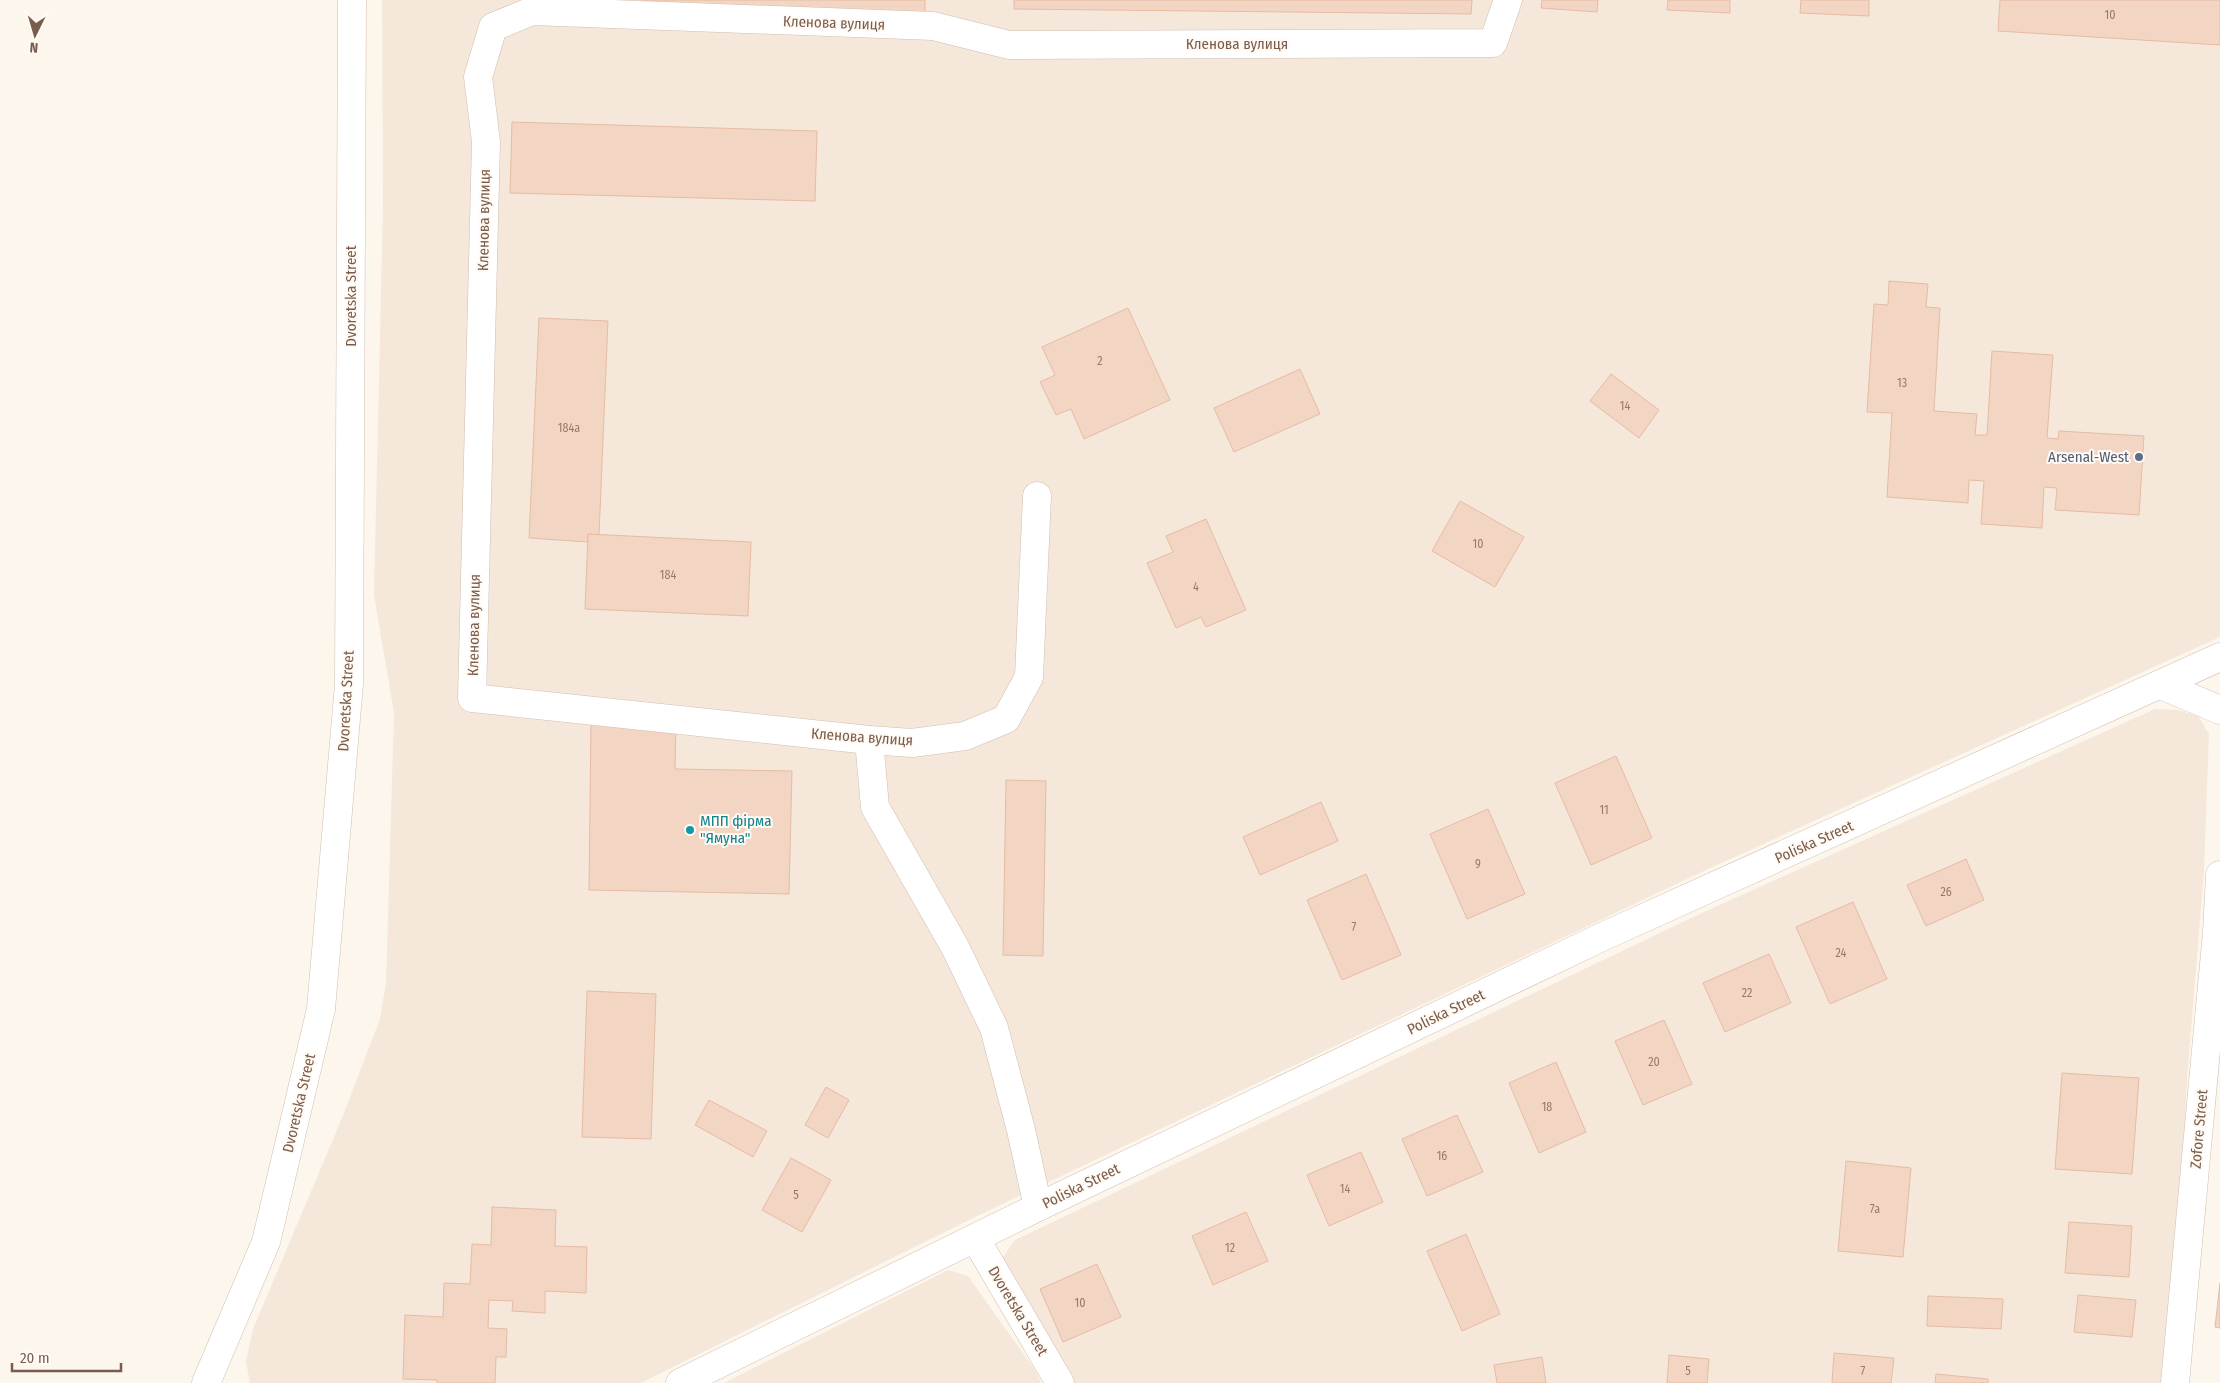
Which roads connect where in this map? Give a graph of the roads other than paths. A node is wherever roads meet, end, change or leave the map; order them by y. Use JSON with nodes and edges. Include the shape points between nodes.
{"nodes":[{"id":1,"x":352,"y":0,"type":"edge"},
{"id":2,"x":1508,"y":0,"type":"edge"},
{"id":3,"x":1037,"y":496,"type":"dead end"},
{"id":4,"x":2220,"y":657,"type":"edge"},
{"id":5,"x":2161,"y":685,"type":"junction"},
{"id":6,"x":2220,"y":710,"type":"edge"},
{"id":7,"x":869,"y":740,"type":"junction"},
{"id":8,"x":2220,"y":875,"type":"edge"},
{"id":9,"x":1038,"y":1207,"type":"junction"},
{"id":10,"x":975,"y":1238,"type":"junction"},
{"id":11,"x":206,"y":1383,"type":"edge"},
{"id":12,"x":680,"y":1383,"type":"edge"},
{"id":13,"x":1060,"y":1383,"type":"edge"},
{"id":14,"x":2175,"y":1383,"type":"edge"}],
"edges":[{"from":1,"to":11,"type":"street","name":"Dvoretska Street","via":[[349,684],[322,1008],[266,1242]]},
{"from":2,"to":7,"type":"street","name":"Кленова вулиця","via":[[1493,43],[1009,45],[933,26],[532,11],[493,27],[478,77],[486,142],[472,698]]},
{"from":3,"to":7,"type":"street","name":"Кленова вулиця","via":[[1029,677],[1006,719],[965,736],[912,743]]},
{"from":4,"to":5,"type":"street","name":"Poliska Street"},
{"from":5,"to":6,"type":"street"},
{"from":5,"to":9,"type":"street","name":"Poliska Street","via":[[1604,936]]},
{"from":7,"to":9,"type":"street","via":[[875,807],[955,947],[994,1028]]},
{"from":8,"to":14,"type":"street","name":"Zofore Street"},
{"from":9,"to":10,"type":"street","name":"Poliska Street"},
{"from":10,"to":12,"type":"street","name":"Poliska Street"},
{"from":10,"to":13,"type":"street","name":"Dvoretska Street"}]}
